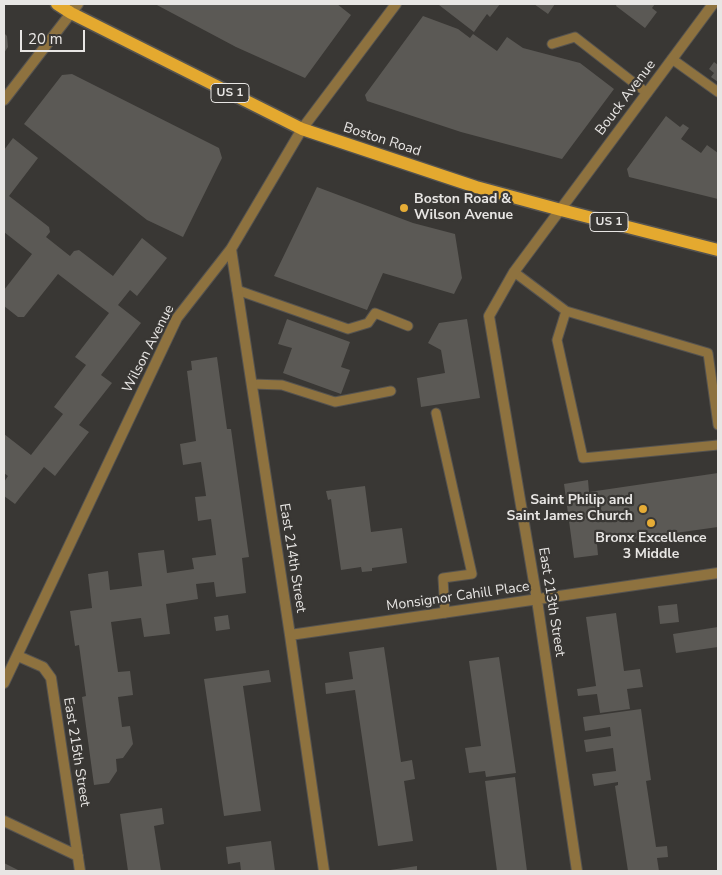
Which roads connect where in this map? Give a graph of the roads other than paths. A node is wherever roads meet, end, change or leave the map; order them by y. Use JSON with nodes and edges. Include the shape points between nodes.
{"nodes":[{"id":1,"x":57,"y":4,"type":"edge"},
{"id":2,"x":396,"y":4,"type":"edge"},
{"id":3,"x":714,"y":4,"type":"edge"},
{"id":4,"x":74,"y":8,"type":"edge"},
{"id":5,"x":552,"y":44,"type":"dead end"},
{"id":6,"x":672,"y":59,"type":"junction"},
{"id":7,"x":718,"y":92,"type":"edge"},
{"id":8,"x":647,"y":93,"type":"junction"},
{"id":9,"x":4,"y":100,"type":"edge"},
{"id":10,"x":302,"y":129,"type":"junction"},
{"id":11,"x":561,"y":210,"type":"junction"},
{"id":12,"x":231,"y":249,"type":"junction"},
{"id":13,"x":718,"y":250,"type":"edge"},
{"id":14,"x":514,"y":272,"type":"junction"},
{"id":15,"x":238,"y":290,"type":"junction"},
{"id":16,"x":566,"y":311,"type":"junction"},
{"id":17,"x":408,"y":326,"type":"dead end"},
{"id":18,"x":252,"y":384,"type":"junction"},
{"id":19,"x":391,"y":391,"type":"dead end"},
{"id":20,"x":436,"y":413,"type":"dead end"},
{"id":21,"x":718,"y":425,"type":"edge"},
{"id":22,"x":718,"y":445,"type":"edge"},
{"id":23,"x":718,"y":573,"type":"edge"},
{"id":24,"x":537,"y":600,"type":"junction"},
{"id":25,"x":445,"y":613,"type":"junction"},
{"id":26,"x":290,"y":635,"type":"junction"},
{"id":27,"x":18,"y":656,"type":"junction"},
{"id":28,"x":4,"y":683,"type":"edge"},
{"id":29,"x":4,"y":821,"type":"edge"},
{"id":30,"x":78,"y":856,"type":"junction"},
{"id":31,"x":80,"y":871,"type":"edge"},
{"id":32,"x":324,"y":871,"type":"edge"},
{"id":33,"x":577,"y":871,"type":"edge"}],
"edges":[{"from":1,"to":4,"type":"main road","name":"Boston Road","number":"US 1"},
{"from":2,"to":10,"type":"street","name":"Wilson Avenue"},
{"from":3,"to":6,"type":"street","name":"Bouck Avenue"},
{"from":4,"to":9,"type":"street"},
{"from":4,"to":10,"type":"main road","name":"Boston Road","number":"US 1"},
{"from":5,"to":8,"type":"lane","via":[[575,37]]},
{"from":6,"to":7,"type":"lane"},
{"from":6,"to":8,"type":"street","name":"Bouck Avenue"},
{"from":8,"to":11,"type":"street","name":"Bouck Avenue"},
{"from":10,"to":11,"type":"main road","name":"Boston Road","number":"US 1","via":[[468,184]]},
{"from":10,"to":12,"type":"street","name":"Wilson Avenue"},
{"from":11,"to":13,"type":"main road","name":"Boston Road","number":"US 1"},
{"from":11,"to":14,"type":"street","name":"East 213th Street"},
{"from":12,"to":15,"type":"street","name":"East 214th Street"},
{"from":12,"to":27,"type":"street","name":"Wilson Avenue","via":[[177,318]]},
{"from":14,"to":16,"type":"lane"},
{"from":14,"to":24,"type":"street","name":"East 213th Street","via":[[489,316]]},
{"from":15,"to":17,"type":"lane","via":[[348,329],[368,324],[375,313]]},
{"from":15,"to":18,"type":"street","name":"East 214th Street"},
{"from":16,"to":21,"type":"lane","via":[[708,353]]},
{"from":16,"to":22,"type":"lane","via":[[557,340],[583,458]]},
{"from":18,"to":19,"type":"lane","via":[[282,386],[335,402]]},
{"from":18,"to":26,"type":"street","name":"East 214th Street"},
{"from":20,"to":25,"type":"lane","via":[[472,574],[443,578]]},
{"from":23,"to":24,"type":"street","name":"Monsignor Cahill Place"},
{"from":24,"to":25,"type":"street","name":"Monsignor Cahill Place"},
{"from":24,"to":33,"type":"street","name":"East 213th Street"},
{"from":25,"to":26,"type":"street","name":"Monsignor Cahill Place"},
{"from":26,"to":32,"type":"street","name":"East 214th Street"},
{"from":27,"to":28,"type":"street","name":"Wilson Avenue"},
{"from":27,"to":30,"type":"street","name":"East 215th Street","via":[[43,667],[51,678]]},
{"from":29,"to":30,"type":"street"},
{"from":30,"to":31,"type":"street","name":"East 215th Street"}]}
